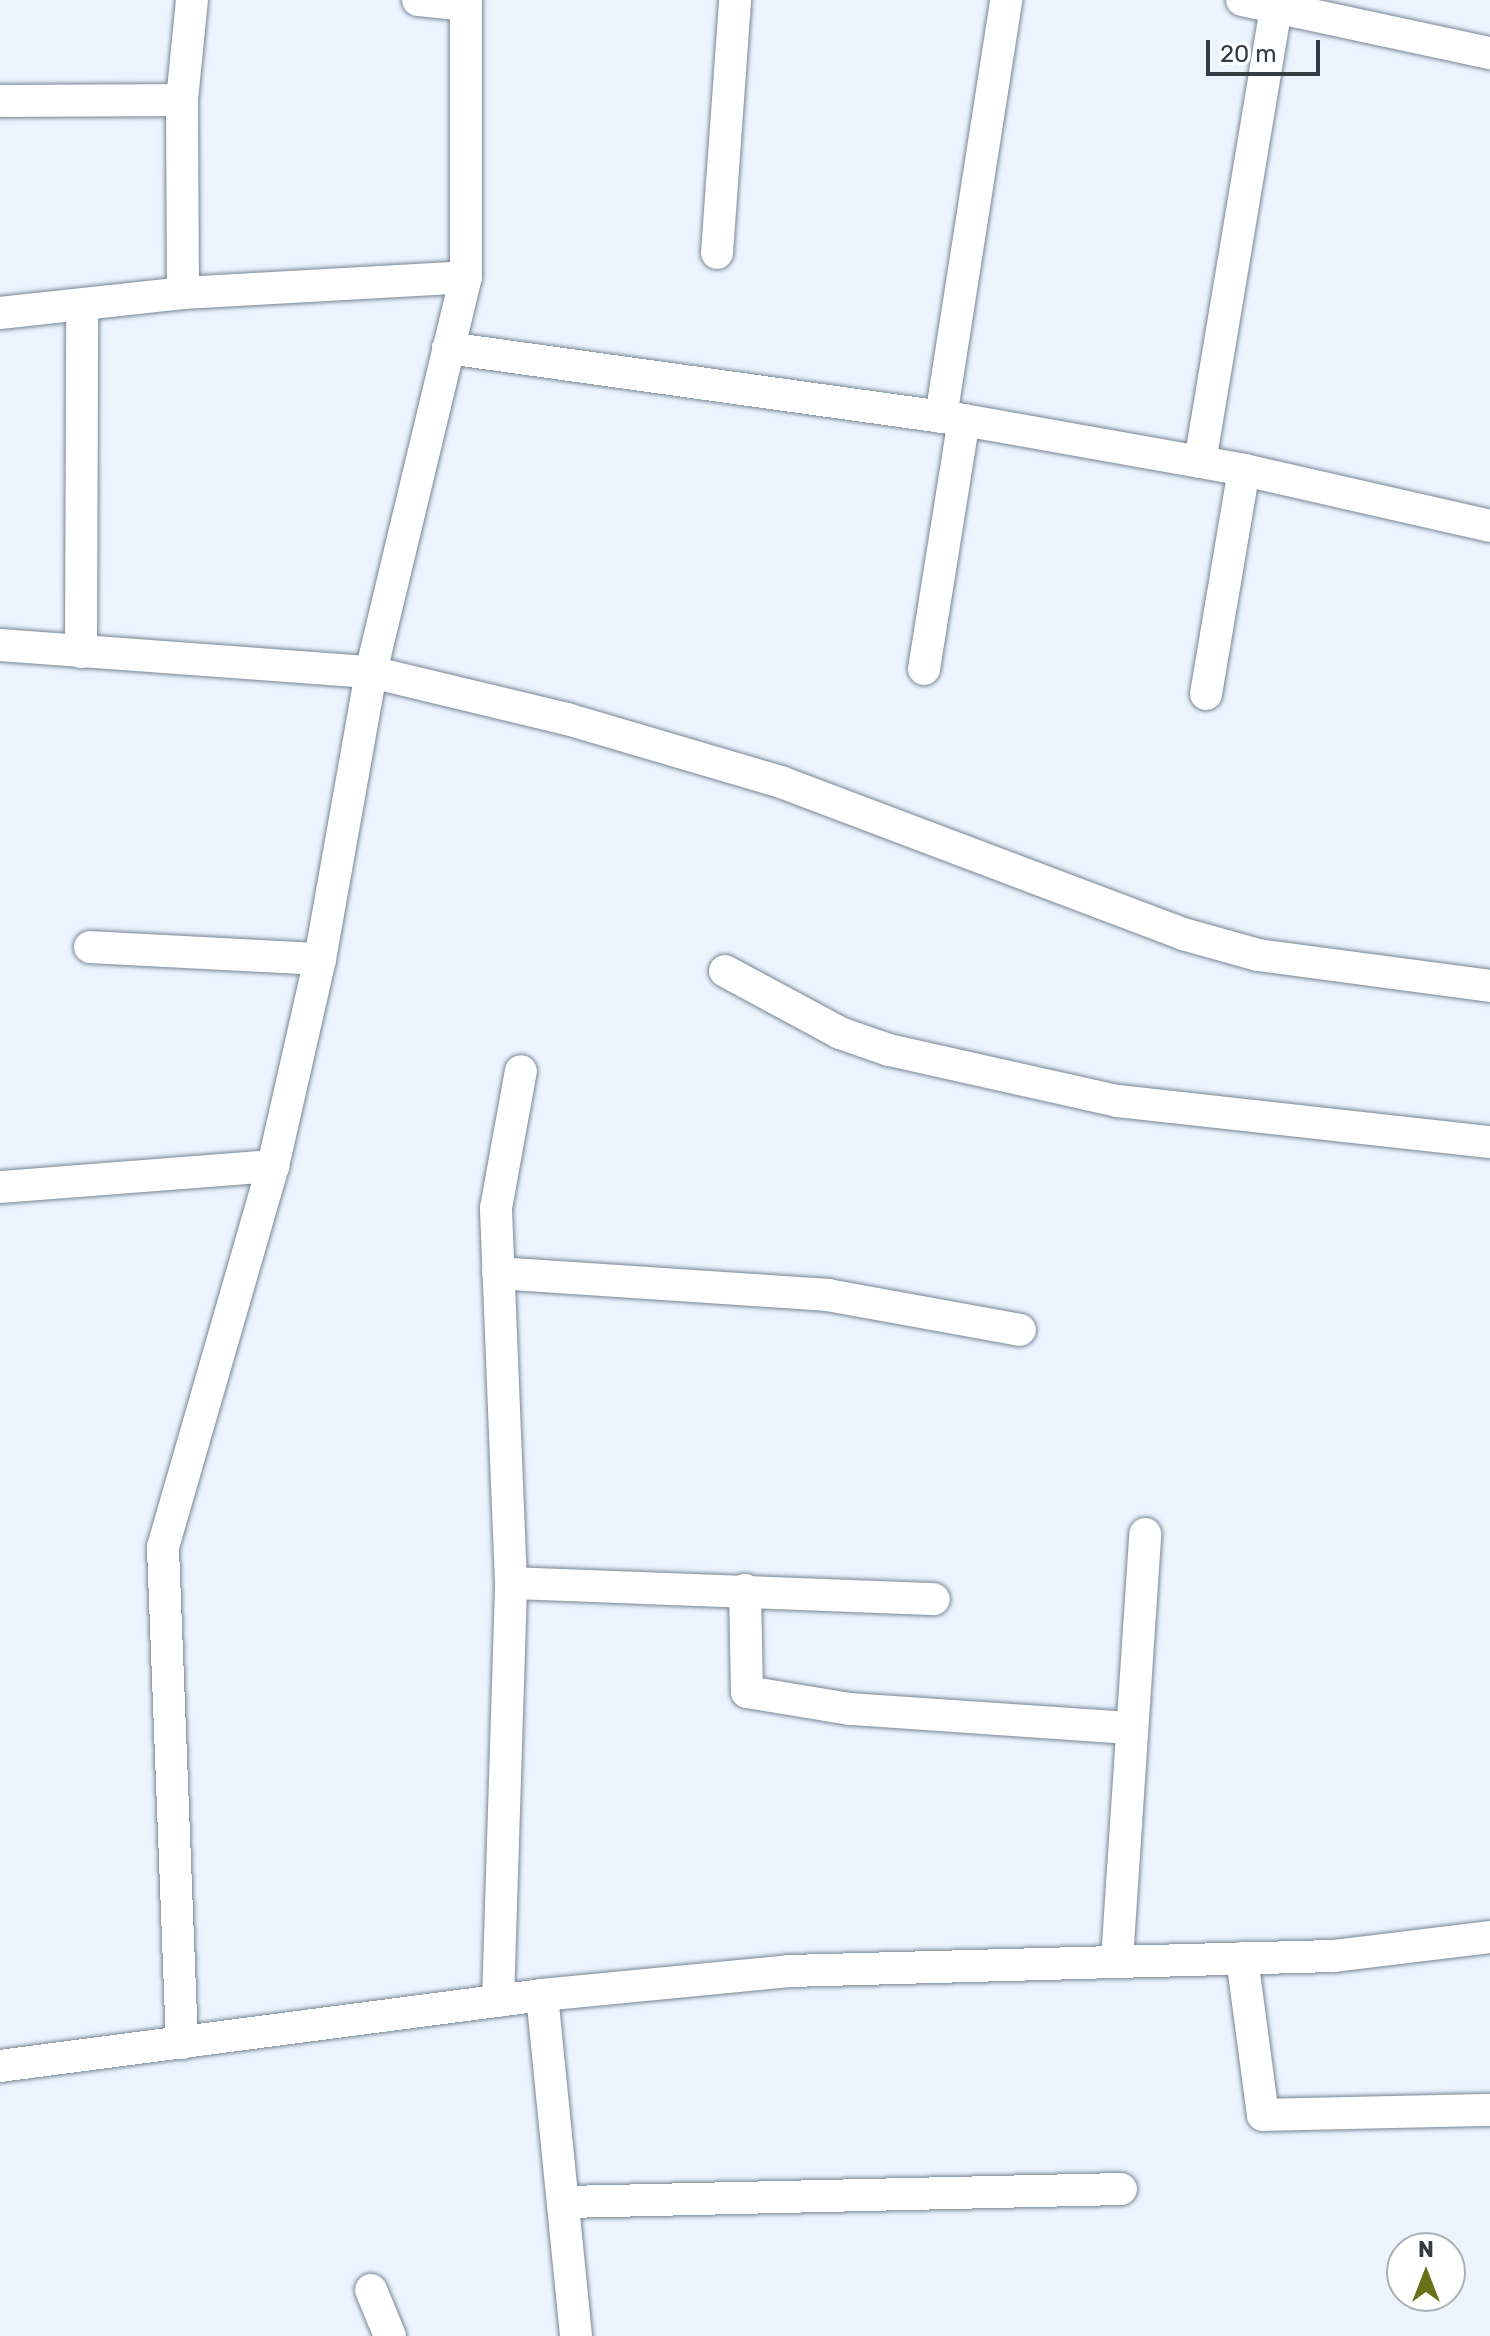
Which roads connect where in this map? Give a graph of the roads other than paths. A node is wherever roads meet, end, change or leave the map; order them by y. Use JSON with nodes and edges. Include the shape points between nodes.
{"nodes":[{"id":1,"x":192,"y":0,"type":"edge"},
{"id":2,"x":418,"y":0,"type":"edge"},
{"id":3,"x":735,"y":0,"type":"edge"},
{"id":4,"x":1006,"y":0,"type":"edge"},
{"id":5,"x":1242,"y":0,"type":"edge"},
{"id":6,"x":466,"y":2,"type":"edge"},
{"id":7,"x":1277,"y":3,"type":"edge"},
{"id":8,"x":1490,"y":53,"type":"edge"},
{"id":9,"x":182,"y":100,"type":"junction"},
{"id":10,"x":0,"y":101,"type":"edge"},
{"id":11,"x":717,"y":253,"type":"dead end"},
{"id":12,"x":466,"y":277,"type":"junction"},
{"id":13,"x":183,"y":293,"type":"junction"},
{"id":14,"x":82,"y":308,"type":"junction"},
{"id":15,"x":0,"y":313,"type":"edge"},
{"id":16,"x":448,"y":348,"type":"junction"},
{"id":17,"x":953,"y":418,"type":"junction"},
{"id":18,"x":1200,"y":462,"type":"junction"},
{"id":19,"x":1244,"y":470,"type":"junction"},
{"id":20,"x":1490,"y":526,"type":"edge"},
{"id":21,"x":0,"y":645,"type":"edge"},
{"id":22,"x":81,"y":652,"type":"junction"},
{"id":23,"x":924,"y":669,"type":"dead end"},
{"id":24,"x":371,"y":672,"type":"junction"},
{"id":25,"x":1206,"y":694,"type":"dead end"},
{"id":26,"x":90,"y":947,"type":"dead end"},
{"id":27,"x":320,"y":959,"type":"junction"},
{"id":28,"x":725,"y":971,"type":"dead end"},
{"id":29,"x":1490,"y":986,"type":"edge"},
{"id":30,"x":521,"y":1071,"type":"dead end"},
{"id":31,"x":1490,"y":1142,"type":"edge"},
{"id":32,"x":273,"y":1166,"type":"junction"},
{"id":33,"x":0,"y":1187,"type":"edge"},
{"id":34,"x":498,"y":1273,"type":"junction"},
{"id":35,"x":1020,"y":1330,"type":"dead end"},
{"id":36,"x":1145,"y":1534,"type":"dead end"},
{"id":37,"x":511,"y":1583,"type":"junction"},
{"id":38,"x":745,"y":1590,"type":"junction"},
{"id":39,"x":934,"y":1599,"type":"dead end"},
{"id":40,"x":1128,"y":1728,"type":"junction"},
{"id":41,"x":1490,"y":1937,"type":"edge"},
{"id":42,"x":1242,"y":1958,"type":"junction"},
{"id":43,"x":1117,"y":1960,"type":"junction"},
{"id":44,"x":542,"y":1995,"type":"junction"},
{"id":45,"x":498,"y":2001,"type":"junction"},
{"id":46,"x":182,"y":2043,"type":"junction"},
{"id":47,"x":0,"y":2066,"type":"edge"},
{"id":48,"x":1490,"y":2110,"type":"edge"},
{"id":49,"x":1121,"y":2189,"type":"dead end"},
{"id":50,"x":566,"y":2202,"type":"junction"},
{"id":51,"x":371,"y":2290,"type":"dead end"},
{"id":52,"x":390,"y":2336,"type":"edge"},
{"id":53,"x":576,"y":2336,"type":"edge"}],
"edges":[{"from":1,"to":9,"type":"street"},
{"from":2,"to":6,"type":"street"},
{"from":3,"to":11,"type":"street"},
{"from":4,"to":17,"type":"street"},
{"from":5,"to":7,"type":"street"},
{"from":6,"to":12,"type":"street"},
{"from":7,"to":8,"type":"street"},
{"from":7,"to":18,"type":"street"},
{"from":9,"to":10,"type":"street"},
{"from":9,"to":13,"type":"street"},
{"from":12,"to":13,"type":"street"},
{"from":12,"to":16,"type":"street"},
{"from":13,"to":14,"type":"street"},
{"from":14,"to":15,"type":"street"},
{"from":14,"to":22,"type":"street"},
{"from":16,"to":17,"type":"street"},
{"from":16,"to":24,"type":"street"},
{"from":17,"to":18,"type":"street"},
{"from":17,"to":23,"type":"street"},
{"from":18,"to":19,"type":"street"},
{"from":19,"to":20,"type":"street"},
{"from":19,"to":25,"type":"street"},
{"from":21,"to":22,"type":"street"},
{"from":22,"to":24,"type":"street"},
{"from":24,"to":27,"type":"street"},
{"from":24,"to":29,"type":"street","via":[[567,719],[781,782],[1183,934],[1258,955]]},
{"from":26,"to":27,"type":"street"},
{"from":27,"to":32,"type":"street"},
{"from":28,"to":31,"type":"street","via":[[840,1033],[1118,1101]]},
{"from":30,"to":34,"type":"street","via":[[500,1168]]},
{"from":32,"to":33,"type":"street"},
{"from":32,"to":46,"type":"street","via":[[163,1547]]},
{"from":34,"to":35,"type":"street","via":[[828,1295]]},
{"from":34,"to":37,"type":"street"},
{"from":36,"to":40,"type":"street"},
{"from":37,"to":38,"type":"street"},
{"from":37,"to":45,"type":"street"},
{"from":38,"to":39,"type":"street"},
{"from":38,"to":40,"type":"street","via":[[747,1692],[850,1709]]},
{"from":40,"to":43,"type":"street"},
{"from":41,"to":42,"type":"street","via":[[1334,1956]]},
{"from":42,"to":43,"type":"street"},
{"from":42,"to":48,"type":"street","via":[[1263,2115]]},
{"from":43,"to":44,"type":"street","via":[[789,1971]]},
{"from":44,"to":45,"type":"street"},
{"from":44,"to":50,"type":"street"},
{"from":45,"to":46,"type":"street"},
{"from":46,"to":47,"type":"street"},
{"from":49,"to":50,"type":"street"},
{"from":50,"to":53,"type":"street"},
{"from":51,"to":52,"type":"street"}]}
